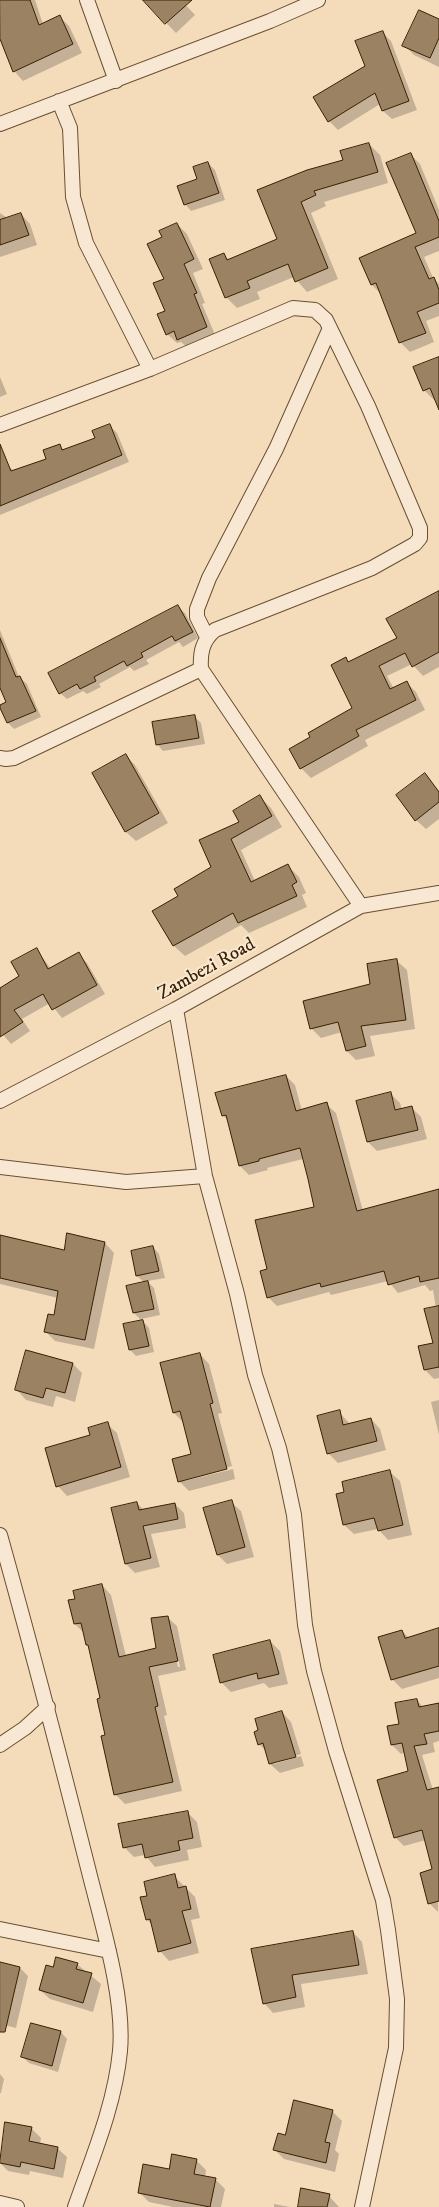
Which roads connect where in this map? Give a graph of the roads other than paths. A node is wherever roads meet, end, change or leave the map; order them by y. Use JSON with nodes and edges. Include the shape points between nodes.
{"nodes":[{"id":1,"x":86,"y":0,"type":"edge"},
{"id":2,"x":318,"y":0,"type":"edge"},
{"id":3,"x":116,"y":81,"type":"junction"},
{"id":4,"x":59,"y":101,"type":"junction"},
{"id":5,"x":0,"y":124,"type":"edge"},
{"id":6,"x":330,"y":328,"type":"junction"},
{"id":7,"x":150,"y":369,"type":"junction"},
{"id":8,"x":0,"y":425,"type":"edge"},
{"id":9,"x":207,"y":637,"type":"junction"},
{"id":10,"x":202,"y":669,"type":"junction"},
{"id":11,"x":0,"y":758,"type":"edge"},
{"id":12,"x":439,"y":893,"type":"edge"},
{"id":13,"x":361,"y":906,"type":"junction"},
{"id":14,"x":176,"y":1009,"type":"junction"},
{"id":15,"x":0,"y":1101,"type":"edge"},
{"id":16,"x":0,"y":1167,"type":"edge"},
{"id":17,"x":205,"y":1176,"type":"junction"},
{"id":18,"x":0,"y":1535,"type":"edge"},
{"id":19,"x":48,"y":1706,"type":"junction"},
{"id":20,"x":0,"y":1745,"type":"edge"},
{"id":21,"x":0,"y":1928,"type":"edge"},
{"id":22,"x":109,"y":1951,"type":"junction"},
{"id":23,"x":0,"y":2203,"type":"edge"},
{"id":24,"x":17,"y":2207,"type":"edge"},
{"id":25,"x":75,"y":2207,"type":"edge"},
{"id":26,"x":362,"y":2207,"type":"edge"}],
"edges":[{"from":1,"to":3,"type":"street"},
{"from":2,"to":3,"type":"street"},
{"from":3,"to":4,"type":"street"},
{"from":4,"to":5,"type":"street"},
{"from":4,"to":7,"type":"street","via":[[70,128],[73,196],[86,243]]},
{"from":6,"to":7,"type":"street","via":[[315,310],[293,308]]},
{"from":6,"to":9,"type":"street","via":[[276,449],[209,578],[197,609],[197,617]]},
{"from":6,"to":9,"type":"street","via":[[368,406],[420,528],[420,538],[372,568],[214,630]]},
{"from":7,"to":8,"type":"street"},
{"from":9,"to":10,"type":"street","via":[[201,649]]},
{"from":10,"to":11,"type":"street","via":[[14,758]]},
{"from":10,"to":13,"type":"street"},
{"from":12,"to":13,"type":"street","name":"Zambezi Road"},
{"from":13,"to":14,"type":"street","name":"Zambezi Road"},
{"from":14,"to":15,"type":"street","name":"Zambezi Road"},
{"from":14,"to":17,"type":"street"},
{"from":16,"to":17,"type":"street","via":[[126,1182]]},
{"from":17,"to":26,"type":"street","via":[[255,1374],[287,1482],[314,1671],[383,1900],[388,1930],[397,1999],[396,2048]]},
{"from":18,"to":19,"type":"street"},
{"from":19,"to":20,"type":"street","via":[[26,1728]]},
{"from":19,"to":22,"type":"street"},
{"from":21,"to":22,"type":"street","via":[[40,1939]]},
{"from":22,"to":25,"type":"street","via":[[120,2017],[120,2050],[112,2098]]},
{"from":23,"to":24,"type":"street"}]}
